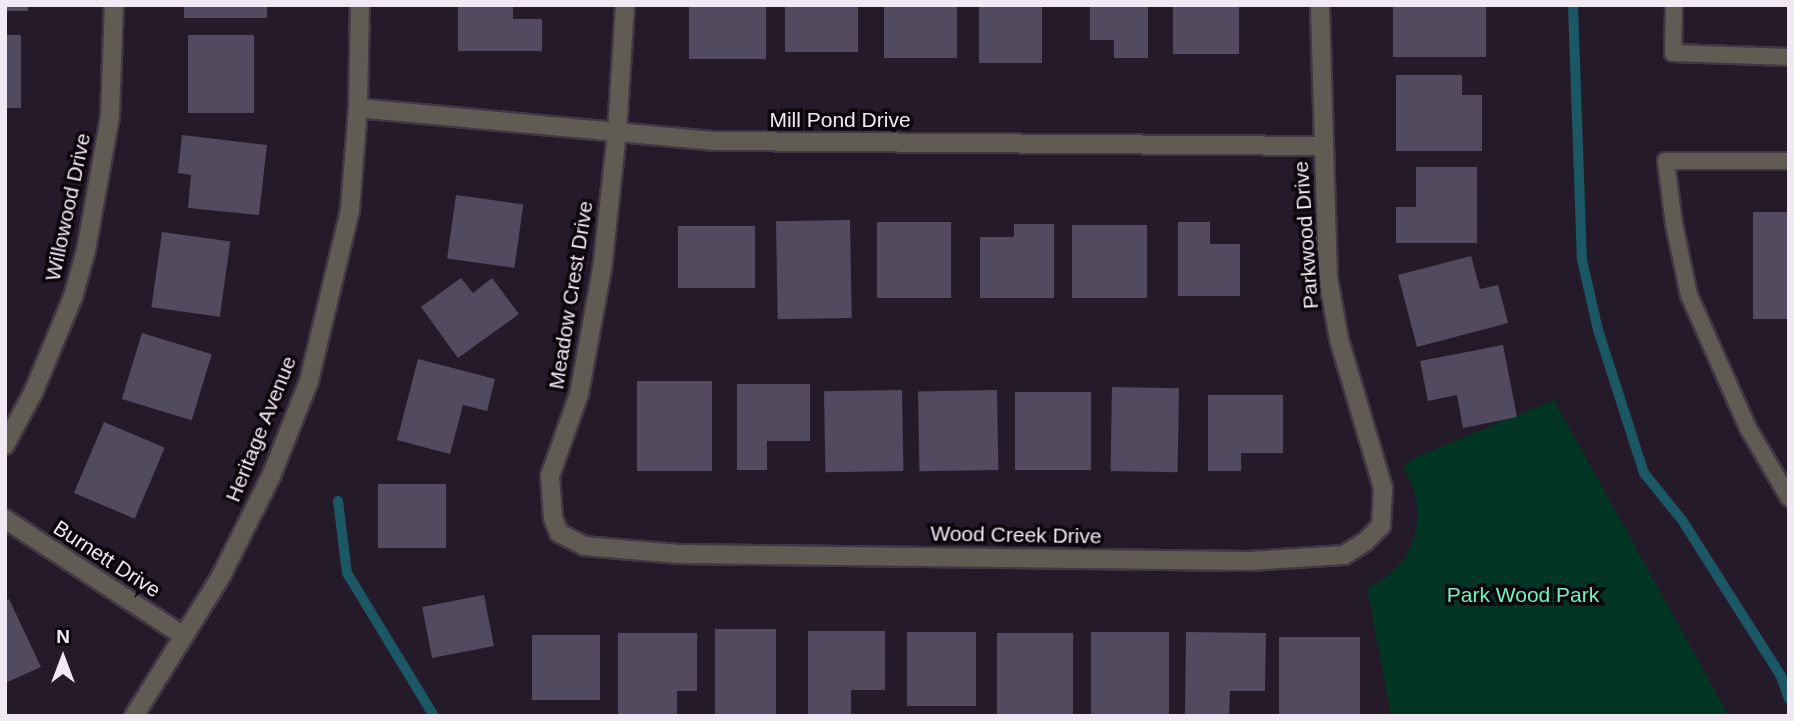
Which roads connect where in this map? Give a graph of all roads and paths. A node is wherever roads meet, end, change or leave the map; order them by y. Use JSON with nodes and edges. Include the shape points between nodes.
{"nodes":[{"id":1,"x":114,"y":5,"type":"edge"},
{"id":2,"x":360,"y":5,"type":"edge"},
{"id":3,"x":625,"y":5,"type":"edge"},
{"id":4,"x":1320,"y":5,"type":"edge"},
{"id":5,"x":1674,"y":5,"type":"edge"},
{"id":6,"x":1789,"y":57,"type":"edge"},
{"id":7,"x":358,"y":108,"type":"junction"},
{"id":8,"x":617,"y":132,"type":"junction"},
{"id":9,"x":1323,"y":146,"type":"junction"},
{"id":10,"x":1789,"y":161,"type":"edge"},
{"id":11,"x":5,"y":445,"type":"edge"},
{"id":12,"x":1383,"y":497,"type":"joint"},
{"id":13,"x":1789,"y":498,"type":"edge"},
{"id":14,"x":5,"y":519,"type":"edge"},
{"id":15,"x":611,"y":548,"type":"joint"},
{"id":16,"x":184,"y":636,"type":"junction"},
{"id":17,"x":134,"y":716,"type":"edge"}],
"edges":[{"from":1,"to":11,"type":"street","name":"Willowood Drive","via":[[110,117],[86,250],[73,298],[33,393]]},
{"from":2,"to":7,"type":"street","name":"Heritage Avenue"},
{"from":3,"to":8,"type":"street","name":"Meadow Crest Drive"},
{"from":4,"to":9,"type":"street","name":"Parkwood Drive"},
{"from":5,"to":6,"type":"lane","via":[[1673,53]]},
{"from":7,"to":8,"type":"street","name":"Mill Pond Drive"},
{"from":7,"to":16,"type":"street","name":"Heritage Avenue","via":[[350,210],[309,381],[272,474],[221,576]]},
{"from":8,"to":9,"type":"street","name":"Mill Pond Drive","via":[[714,141]]},
{"from":8,"to":15,"type":"street","name":"Meadow Crest Drive","via":[[602,269],[579,394],[550,476],[553,518],[559,533],[584,546]]},
{"from":9,"to":12,"type":"street","name":"Parkwood Drive","via":[[1328,278],[1339,339]]},
{"from":10,"to":13,"type":"lane","via":[[1666,161],[1689,295],[1748,428]]},
{"from":12,"to":15,"type":"street","name":"Wood Creek Drive","via":[[1381,526],[1344,555],[1249,561],[678,554]]},
{"from":14,"to":16,"type":"street","name":"Burnett Drive"},
{"from":16,"to":17,"type":"street","name":"Heritage Avenue"}]}
